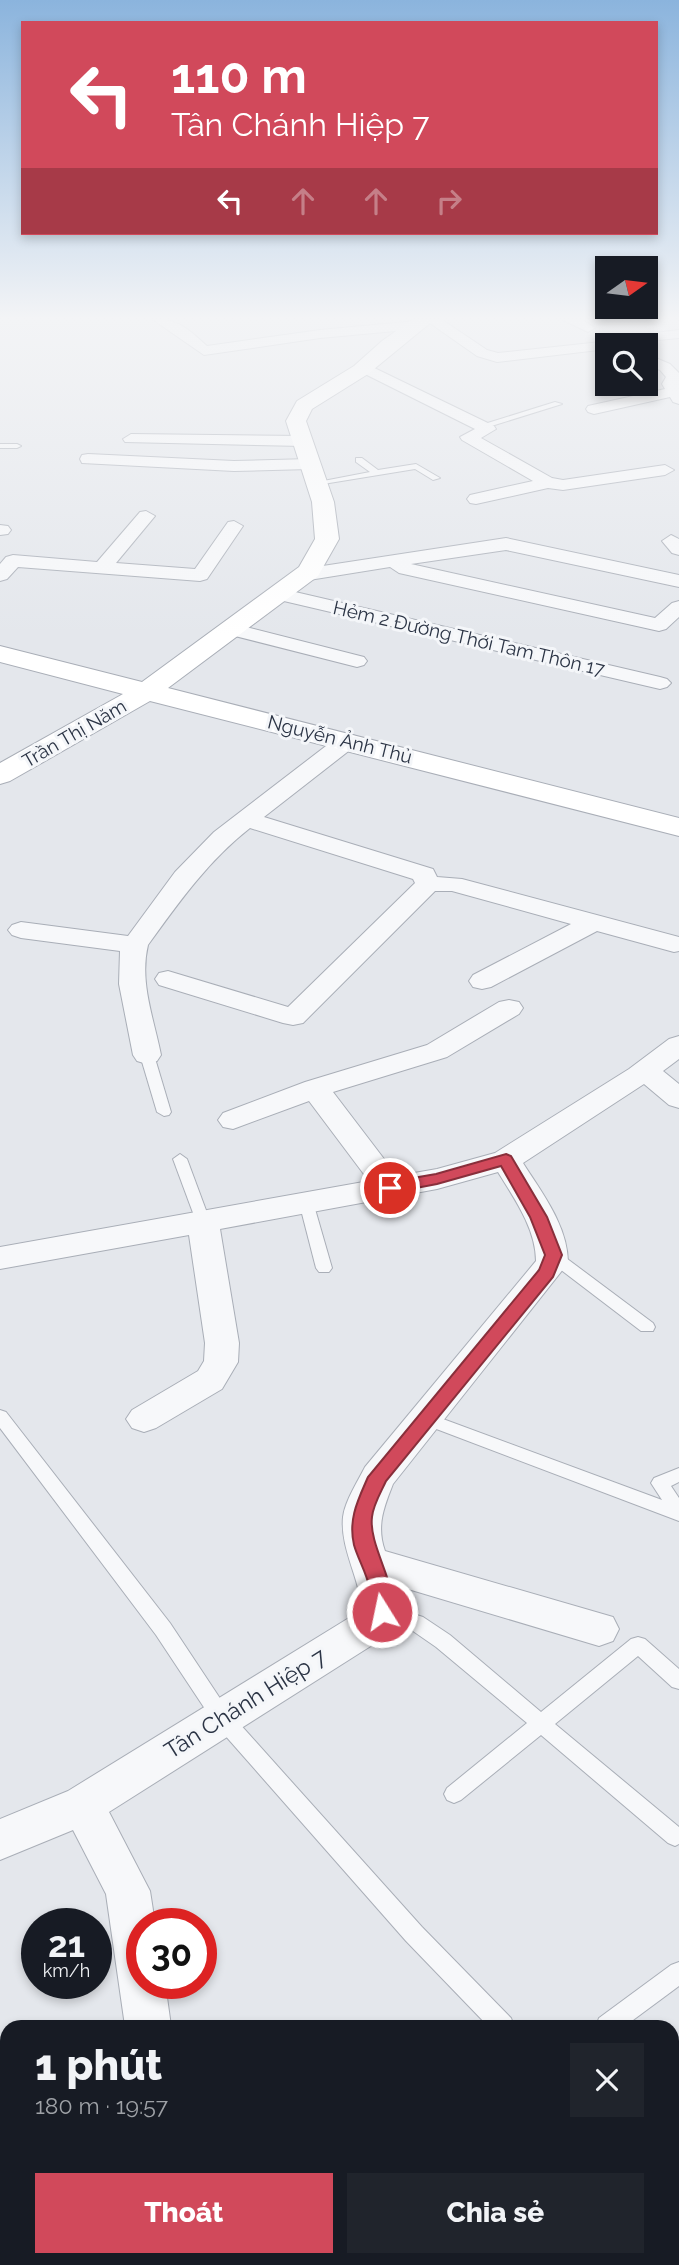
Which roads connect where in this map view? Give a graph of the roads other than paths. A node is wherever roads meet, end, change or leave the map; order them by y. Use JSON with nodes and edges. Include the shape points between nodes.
{"nodes":[{"id":1,"x":297,"y":425,"type":"edge"},
{"id":2,"x":486,"y":425,"type":"edge"},
{"id":3,"x":482,"y":426,"type":"joint"},
{"id":4,"x":131,"y":439,"type":"dead end"},
{"id":5,"x":303,"y":441,"type":"junction"},
{"id":6,"x":0,"y":446,"type":"edge"},
{"id":7,"x":17,"y":446,"type":"dead end"},
{"id":8,"x":88,"y":460,"type":"dead end"},
{"id":9,"x":359,"y":460,"type":"dead end"},
{"id":10,"x":665,"y":470,"type":"dead end"},
{"id":11,"x":313,"y":474,"type":"junction"},
{"id":12,"x":375,"y":476,"type":"junction"},
{"id":13,"x":436,"y":478,"type":"dead end"},
{"id":14,"x":548,"y":483,"type":"junction"},
{"id":15,"x":476,"y":499,"type":"dead end"},
{"id":16,"x":146,"y":516,"type":"dead end"},
{"id":17,"x":234,"y":526,"type":"dead end"},
{"id":18,"x":383,"y":563,"type":"junction"},
{"id":19,"x":102,"y":568,"type":"junction"},
{"id":20,"x":0,"y":575,"type":"edge"},
{"id":21,"x":303,"y":575,"type":"junction"},
{"id":22,"x":679,"y":581,"type":"edge"},
{"id":23,"x":278,"y":594,"type":"junction"},
{"id":24,"x":679,"y":607,"type":"edge"},
{"id":25,"x":230,"y":629,"type":"junction"},
{"id":26,"x":0,"y":654,"type":"edge"},
{"id":27,"x":357,"y":661,"type":"dead end"},
{"id":28,"x":660,"y":683,"type":"dead end"},
{"id":29,"x":147,"y":691,"type":"junction"},
{"id":30,"x":347,"y":741,"type":"junction"},
{"id":31,"x":0,"y":775,"type":"edge"},
{"id":32,"x":245,"y":819,"type":"junction"},
{"id":33,"x":679,"y":827,"type":"edge"},
{"id":34,"x":428,"y":884,"type":"junction"},
{"id":35,"x":595,"y":922,"type":"junction"},
{"id":36,"x":21,"y":930,"type":"dead end"},
{"id":37,"x":674,"y":944,"type":"dead end"},
{"id":38,"x":135,"y":945,"type":"junction"},
{"id":39,"x":168,"y":979,"type":"dead end"},
{"id":40,"x":482,"y":981,"type":"dead end"},
{"id":41,"x":509,"y":1008,"type":"dead end"},
{"id":42,"x":679,"y":1045,"type":"edge"},
{"id":43,"x":147,"y":1055,"type":"joint"},
{"id":44,"x":646,"y":1071,"type":"junction"},
{"id":45,"x":315,"y":1088,"type":"junction"},
{"id":46,"x":679,"y":1099,"type":"edge"},
{"id":47,"x":164,"y":1112,"type":"dead end"},
{"id":48,"x":233,"y":1120,"type":"dead end"},
{"id":49,"x":180,"y":1159,"type":"dead end"},
{"id":50,"x":506,"y":1160,"type":"junction"},
{"id":51,"x":390,"y":1188,"type":"junction"},
{"id":52,"x":306,"y":1202,"type":"junction"},
{"id":53,"x":203,"y":1221,"type":"junction"},
{"id":54,"x":553,"y":1255,"type":"junction"},
{"id":55,"x":0,"y":1258,"type":"edge"},
{"id":56,"x":324,"y":1268,"type":"dead end"},
{"id":57,"x":647,"y":1326,"type":"dead end"},
{"id":58,"x":0,"y":1416,"type":"edge"},
{"id":59,"x":424,"y":1418,"type":"junction"},
{"id":60,"x":144,"y":1419,"type":"dead end"},
{"id":61,"x":679,"y":1475,"type":"edge"},
{"id":62,"x":679,"y":1514,"type":"edge"},
{"id":63,"x":370,"y":1562,"type":"junction"},
{"id":64,"x":382,"y":1612,"type":"junction"},
{"id":65,"x":600,"y":1629,"type":"dead end"},
{"id":66,"x":679,"y":1681,"type":"edge"},
{"id":67,"x":222,"y":1718,"type":"junction"},
{"id":68,"x":541,"y":1723,"type":"junction"},
{"id":69,"x":454,"y":1794,"type":"dead end"},
{"id":70,"x":83,"y":1805,"type":"junction"},
{"id":71,"x":3,"y":1834,"type":"edge"},
{"id":72,"x":675,"y":1836,"type":"dead end"},
{"id":73,"x":679,"y":1973,"type":"edge"},
{"id":74,"x":147,"y":2020,"type":"edge"},
{"id":75,"x":497,"y":2020,"type":"edge"},
{"id":76,"x":615,"y":2020,"type":"edge"}],
"edges":[{"from":1,"to":5,"type":"street","name":"Trần Thị Năm"},
{"from":2,"to":3,"type":"lane"},
{"from":3,"to":14,"type":"street","via":[[488,429],[468,438],[473,443]]},
{"from":4,"to":5,"type":"street"},
{"from":5,"to":11,"type":"street","name":"Trần Thị Năm"},
{"from":6,"to":7,"type":"lane"},
{"from":8,"to":11,"type":"street"},
{"from":9,"to":12,"type":"lane"},
{"from":10,"to":14,"type":"street","via":[[563,485]]},
{"from":11,"to":12,"type":"lane"},
{"from":11,"to":21,"type":"street","name":"Trần Thị Năm","via":[[323,502],[327,539]]},
{"from":12,"to":13,"type":"lane","via":[[416,466]]},
{"from":14,"to":15,"type":"street"},
{"from":16,"to":19,"type":"street"},
{"from":17,"to":19,"type":"street","via":[[201,575]]},
{"from":18,"to":21,"type":"street"},
{"from":18,"to":22,"type":"street","via":[[506,544]]},
{"from":18,"to":24,"type":"street","via":[[659,625]]},
{"from":19,"to":20,"type":"street","via":[[13,561]]},
{"from":21,"to":23,"type":"street","name":"Trần Thị Năm"},
{"from":23,"to":25,"type":"street","name":"Trần Thị Năm"},
{"from":23,"to":28,"type":"street","name":"Hẻm 2 Đường Thới Tam Thôn 17"},
{"from":25,"to":27,"type":"street"},
{"from":25,"to":29,"type":"street","name":"Trần Thị Năm"},
{"from":26,"to":29,"type":"street","name":"Nguyễn Ảnh Thủ"},
{"from":29,"to":30,"type":"street","name":"Nguyễn Ảnh Thủ"},
{"from":29,"to":31,"type":"street","name":"Trần Thị Năm"},
{"from":30,"to":32,"type":"street"},
{"from":30,"to":33,"type":"street","name":"Nguyễn Ảnh Thủ"},
{"from":32,"to":34,"type":"street","via":[[424,874]]},
{"from":32,"to":38,"type":"street","via":[[184,877]]},
{"from":34,"to":35,"type":"street","via":[[453,884]]},
{"from":34,"to":39,"type":"street","via":[[293,1017]]},
{"from":35,"to":37,"type":"street"},
{"from":35,"to":40,"type":"street"},
{"from":36,"to":38,"type":"street"},
{"from":38,"to":43,"type":"street","via":[[131,971]]},
{"from":41,"to":45,"type":"street","via":[[437,1052]]},
{"from":42,"to":44,"type":"street"},
{"from":43,"to":47,"type":"lane"},
{"from":44,"to":46,"type":"street"},
{"from":44,"to":50,"type":"street"},
{"from":45,"to":48,"type":"street"},
{"from":45,"to":51,"type":"street"},
{"from":49,"to":53,"type":"lane"},
{"from":50,"to":51,"type":"street"},
{"from":50,"to":54,"type":"street"},
{"from":51,"to":52,"type":"street"},
{"from":52,"to":53,"type":"street"},
{"from":52,"to":56,"type":"lane"},
{"from":53,"to":55,"type":"street"},
{"from":53,"to":60,"type":"street","via":[[221,1362],[210,1380]]},
{"from":54,"to":57,"type":"lane"},
{"from":54,"to":59,"type":"street","via":[[547,1272]]},
{"from":58,"to":67,"type":"lane","via":[[163,1629]]},
{"from":59,"to":62,"type":"lane"},
{"from":59,"to":63,"type":"street","via":[[377,1477],[362,1514]]},
{"from":61,"to":62,"type":"lane","via":[[660,1483]]},
{"from":63,"to":64,"type":"street"},
{"from":63,"to":65,"type":"street"},
{"from":64,"to":67,"type":"street","name":"Tân Chánh Hiệp 7","via":[[371,1625]]},
{"from":64,"to":68,"type":"lane","via":[[416,1623]]},
{"from":66,"to":68,"type":"lane","via":[[638,1646]]},
{"from":67,"to":70,"type":"street","name":"Tân Chánh Hiệp 7"},
{"from":67,"to":75,"type":"lane","via":[[414,1934]]},
{"from":68,"to":69,"type":"lane"},
{"from":68,"to":72,"type":"lane"},
{"from":70,"to":71,"type":"street","name":"Tân Chánh Hiệp 7"},
{"from":70,"to":74,"type":"street","via":[[128,1891]]},
{"from":73,"to":76,"type":"lane"}]}
